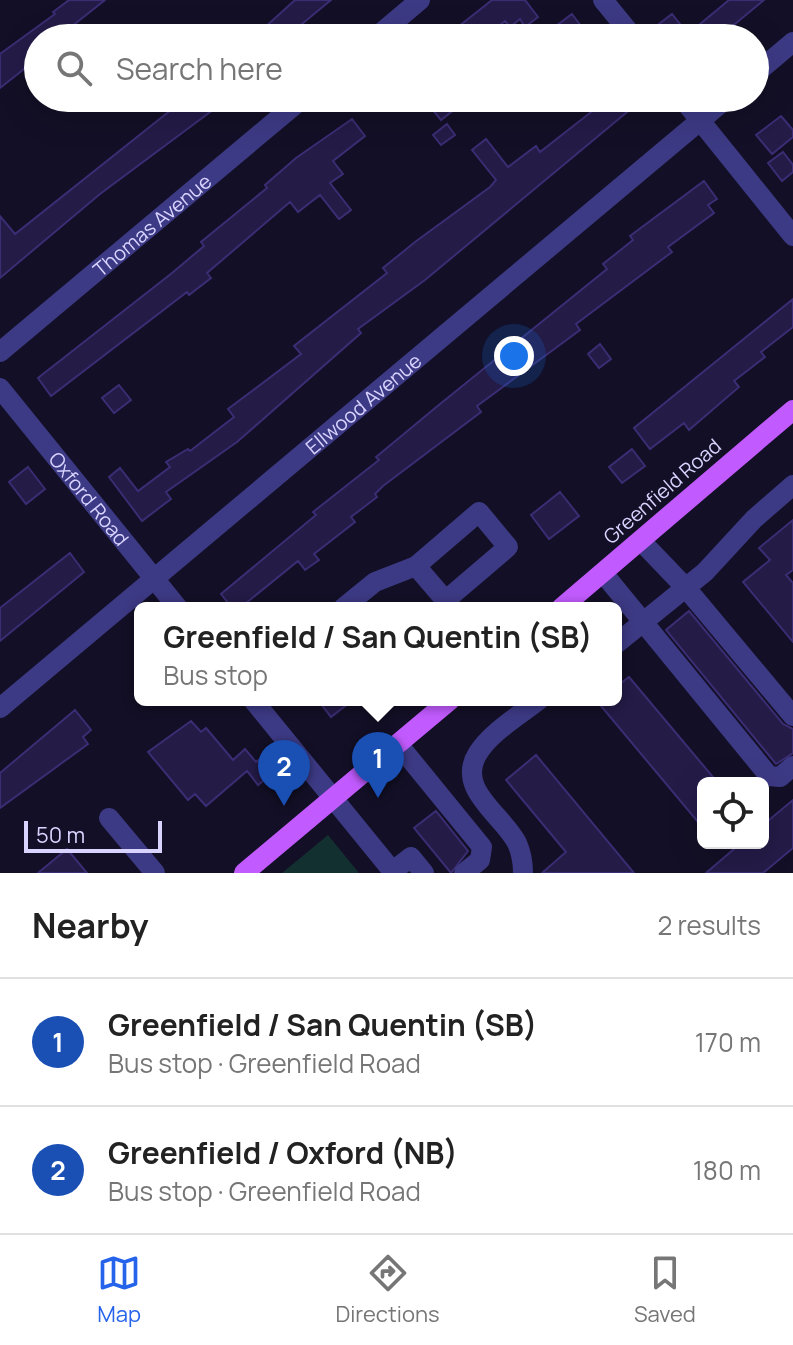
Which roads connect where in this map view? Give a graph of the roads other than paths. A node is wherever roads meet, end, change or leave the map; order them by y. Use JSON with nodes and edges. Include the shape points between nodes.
{"nodes":[{"id":1,"x":420,"y":0,"type":"edge"},
{"id":2,"x":603,"y":0,"type":"edge"},
{"id":3,"x":392,"y":24,"type":"edge"},
{"id":4,"x":623,"y":24,"type":"edge"},
{"id":5,"x":793,"y":42,"type":"edge"},
{"id":6,"x":769,"y":62,"type":"edge"},
{"id":7,"x":286,"y":112,"type":"edge"},
{"id":8,"x":693,"y":112,"type":"edge"},
{"id":9,"x":711,"y":112,"type":"edge"},
{"id":10,"x":700,"y":121,"type":"junction"},
{"id":11,"x":793,"y":236,"type":"edge"},
{"id":12,"x":0,"y":352,"type":"edge"},
{"id":13,"x":0,"y":388,"type":"edge"},
{"id":14,"x":793,"y":410,"type":"edge"},
{"id":15,"x":793,"y":485,"type":"edge"},
{"id":16,"x":641,"y":541,"type":"junction"},
{"id":17,"x":416,"y":566,"type":"junction"},
{"id":18,"x":603,"y":573,"type":"junction"},
{"id":19,"x":155,"y":579,"type":"junction"},
{"id":20,"x":686,"y":588,"type":"junction"},
{"id":21,"x":173,"y":602,"type":"edge"},
{"id":22,"x":350,"y":602,"type":"edge"},
{"id":23,"x":447,"y":602,"type":"edge"},
{"id":24,"x":451,"y":602,"type":"edge"},
{"id":25,"x":568,"y":602,"type":"edge"},
{"id":26,"x":641,"y":623,"type":"junction"},
{"id":27,"x":622,"y":639,"type":"edge"},
{"id":28,"x":258,"y":706,"type":"edge"},
{"id":29,"x":443,"y":706,"type":"edge"},
{"id":30,"x":532,"y":706,"type":"edge"},
{"id":31,"x":0,"y":708,"type":"edge"},
{"id":32,"x":793,"y":716,"type":"edge"},
{"id":33,"x":398,"y":744,"type":"junction"},
{"id":34,"x":793,"y":766,"type":"edge"},
{"id":35,"x":333,"y":798,"type":"junction"},
{"id":36,"x":109,"y":818,"type":"dead end"},
{"id":37,"x":394,"y":872,"type":"edge"},
{"id":38,"x":155,"y":873,"type":"edge"},
{"id":39,"x":244,"y":873,"type":"edge"},
{"id":40,"x":424,"y":873,"type":"edge"},
{"id":41,"x":464,"y":873,"type":"edge"},
{"id":42,"x":523,"y":873,"type":"edge"}],
"edges":[{"from":1,"to":3,"type":"street"},
{"from":2,"to":4,"type":"street"},
{"from":5,"to":6,"type":"street"},
{"from":7,"to":12,"type":"street","name":"Thomas Avenue"},
{"from":8,"to":10,"type":"street"},
{"from":9,"to":10,"type":"street","name":"Ellwood Avenue"},
{"from":10,"to":11,"type":"street"},
{"from":10,"to":19,"type":"street","name":"Ellwood Avenue"},
{"from":13,"to":19,"type":"street","name":"Oxford Road"},
{"from":14,"to":16,"type":"main road","name":"Greenfield Road"},
{"from":15,"to":20,"type":"street"},
{"from":16,"to":18,"type":"main road","name":"Greenfield Road"},
{"from":16,"to":20,"type":"street"},
{"from":17,"to":22,"type":"street","via":[[375,582]]},
{"from":17,"to":23,"type":"street"},
{"from":17,"to":24,"type":"street","via":[[479,512],[508,547]]},
{"from":18,"to":25,"type":"main road","name":"Greenfield Road"},
{"from":18,"to":26,"type":"street"},
{"from":19,"to":21,"type":"street","name":"Oxford Road"},
{"from":19,"to":31,"type":"street","name":"Ellwood Avenue"},
{"from":20,"to":26,"type":"street"},
{"from":20,"to":32,"type":"street"},
{"from":26,"to":27,"type":"street"},
{"from":26,"to":34,"type":"street","via":[[769,776],[780,777]]},
{"from":28,"to":35,"type":"street"},
{"from":29,"to":33,"type":"main road"},
{"from":30,"to":42,"type":"street","via":[[491,739],[473,768],[478,795],[517,844]]},
{"from":33,"to":35,"type":"main road"},
{"from":33,"to":41,"type":"street","via":[[482,847],[480,860]]},
{"from":35,"to":37,"type":"street"},
{"from":35,"to":39,"type":"main road"},
{"from":36,"to":38,"type":"street"},
{"from":37,"to":40,"type":"street","via":[[411,857]]}]}
